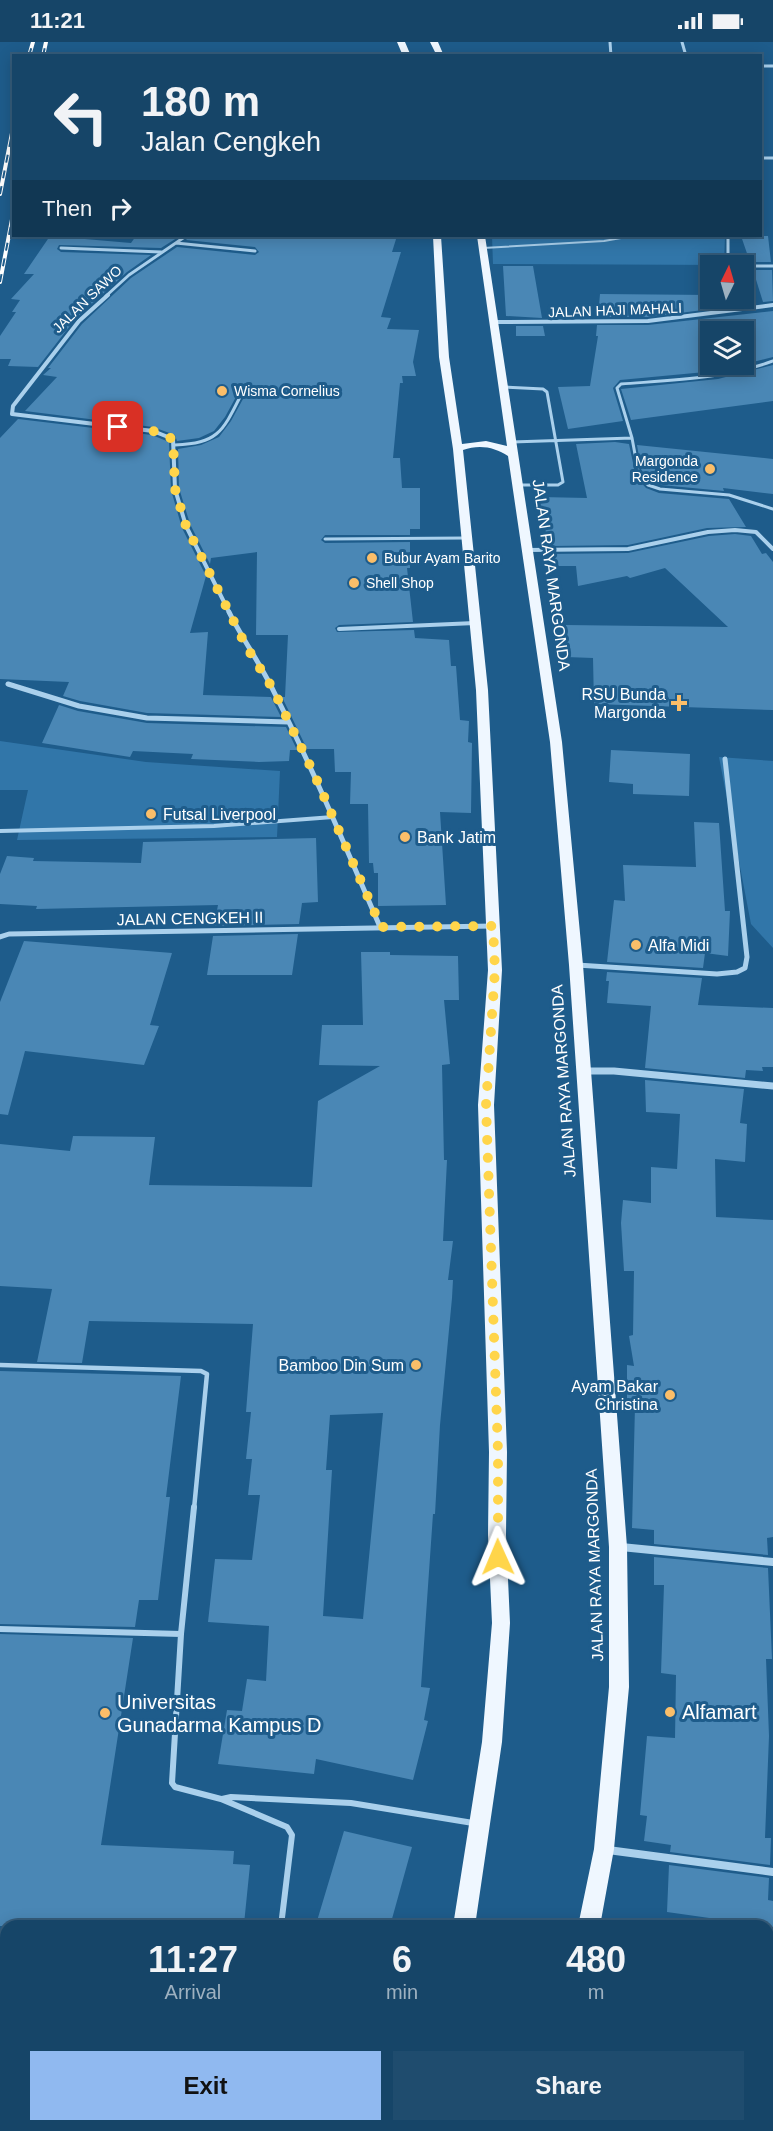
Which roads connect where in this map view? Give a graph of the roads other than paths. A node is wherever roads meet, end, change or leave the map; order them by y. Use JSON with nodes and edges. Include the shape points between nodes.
{"nodes":[{"id":1,"x":185,"y":237,"type":"edge"},
{"id":2,"x":437,"y":237,"type":"edge"},
{"id":3,"x":621,"y":237,"type":"edge"},
{"id":4,"x":729,"y":237,"type":"edge"},
{"id":5,"x":482,"y":242,"type":"edge"},
{"id":6,"x":176,"y":243,"type":"junction"},
{"id":7,"x":61,"y":248,"type":"dead end"},
{"id":8,"x":255,"y":251,"type":"dead end"},
{"id":9,"x":162,"y":252,"type":"junction"},
{"id":10,"x":728,"y":255,"type":"edge"},
{"id":11,"x":754,"y":266,"type":"edge"},
{"id":12,"x":773,"y":266,"type":"edge"},
{"id":13,"x":773,"y":305,"type":"edge"},
{"id":14,"x":494,"y":322,"type":"junction"},
{"id":15,"x":773,"y":362,"type":"edge"},
{"id":16,"x":503,"y":387,"type":"junction"},
{"id":17,"x":240,"y":397,"type":"dead end"},
{"id":18,"x":456,"y":432,"type":"junction"},
{"id":19,"x":633,"y":438,"type":"junction"},
{"id":20,"x":557,"y":440,"type":"junction"},
{"id":21,"x":511,"y":442,"type":"junction"},
{"id":22,"x":175,"y":445,"type":"junction"},
{"id":23,"x":458,"y":449,"type":"junction"},
{"id":24,"x":517,"y":485,"type":"junction"},
{"id":25,"x":773,"y":509,"type":"edge"},
{"id":26,"x":466,"y":538,"type":"junction"},
{"id":27,"x":325,"y":539,"type":"dead end"},
{"id":28,"x":773,"y":549,"type":"edge"},
{"id":29,"x":526,"y":550,"type":"junction"},
{"id":30,"x":476,"y":623,"type":"junction"},
{"id":31,"x":339,"y":628,"type":"dead end"},
{"id":32,"x":8,"y":684,"type":"dead end"},
{"id":33,"x":288,"y":722,"type":"junction"},
{"id":34,"x":725,"y":759,"type":"dead end"},
{"id":35,"x":333,"y":817,"type":"junction"},
{"id":36,"x":0,"y":831,"type":"edge"},
{"id":37,"x":493,"y":926,"type":"junction"},
{"id":38,"x":381,"y":927,"type":"junction"},
{"id":39,"x":0,"y":937,"type":"edge"},
{"id":40,"x":576,"y":965,"type":"junction"},
{"id":41,"x":583,"y":1071,"type":"junction"},
{"id":42,"x":773,"y":1086,"type":"edge"},
{"id":43,"x":0,"y":1365,"type":"edge"},
{"id":44,"x":618,"y":1547,"type":"junction"},
{"id":45,"x":773,"y":1562,"type":"edge"},
{"id":46,"x":0,"y":1629,"type":"edge"},
{"id":47,"x":181,"y":1634,"type":"junction"},
{"id":48,"x":221,"y":1799,"type":"junction"},
{"id":49,"x":481,"y":1825,"type":"junction"},
{"id":50,"x":604,"y":1849,"type":"junction"},
{"id":51,"x":773,"y":1872,"type":"edge"},
{"id":52,"x":282,"y":1920,"type":"edge"},
{"id":53,"x":465,"y":1920,"type":"edge"},
{"id":54,"x":590,"y":1920,"type":"edge"}],
"edges":[{"from":1,"to":6,"type":"street","name":"JALAN SAWO"},
{"from":2,"to":18,"type":"main road","via":[[444,357]]},
{"from":3,"to":5,"type":"lane","via":[[604,241]]},
{"from":4,"to":10,"type":"street"},
{"from":5,"to":14,"type":"main road","name":"JALAN RAYA MARGONDA"},
{"from":6,"to":8,"type":"street"},
{"from":6,"to":9,"type":"street","name":"JALAN SAWO"},
{"from":7,"to":9,"type":"street"},
{"from":9,"to":22,"type":"street","name":"JALAN SAWO","via":[[120,282],[79,321],[12,411],[18,416],[163,433],[171,436]]},
{"from":11,"to":12,"type":"street"},
{"from":13,"to":14,"type":"street","name":"JALAN HAJI MAHALI","via":[[648,321]]},
{"from":14,"to":16,"type":"main road","name":"JALAN RAYA MARGONDA"},
{"from":15,"to":19,"type":"lane","via":[[705,378],[618,385]]},
{"from":16,"to":20,"type":"lane","via":[[547,392]]},
{"from":16,"to":21,"type":"main road","name":"JALAN RAYA MARGONDA"},
{"from":17,"to":22,"type":"lane","via":[[214,439],[199,445]]},
{"from":18,"to":21,"type":"main road","via":[[467,436],[500,435]]},
{"from":18,"to":23,"type":"main road"},
{"from":19,"to":20,"type":"lane"},
{"from":19,"to":25,"type":"lane","via":[[639,476],[648,484],[660,489],[729,495]]},
{"from":20,"to":21,"type":"lane"},
{"from":20,"to":24,"type":"lane","via":[[561,484]]},
{"from":21,"to":23,"type":"main road","via":[[503,447],[466,445]]},
{"from":21,"to":24,"type":"main road","name":"JALAN RAYA MARGONDA"},
{"from":22,"to":33,"type":"street","via":[[175,489],[186,526]]},
{"from":23,"to":26,"type":"main road"},
{"from":24,"to":29,"type":"main road","name":"JALAN RAYA MARGONDA"},
{"from":26,"to":27,"type":"lane"},
{"from":26,"to":30,"type":"main road"},
{"from":28,"to":29,"type":"street","via":[[748,530],[688,534],[642,547]]},
{"from":29,"to":40,"type":"main road","name":"JALAN RAYA MARGONDA","via":[[556,742]]},
{"from":30,"to":31,"type":"lane"},
{"from":30,"to":37,"type":"main road"},
{"from":32,"to":33,"type":"street","via":[[79,706],[147,718]]},
{"from":33,"to":35,"type":"street"},
{"from":34,"to":40,"type":"street","via":[[747,957],[744,968],[717,974]]},
{"from":35,"to":36,"type":"lane","via":[[214,826]]},
{"from":35,"to":38,"type":"street"},
{"from":37,"to":38,"type":"street","name":"JALAN CENGKEH II"},
{"from":37,"to":49,"type":"main road","via":[[495,970],[486,1105],[501,1623]]},
{"from":38,"to":39,"type":"street","name":"JALAN CENGKEH II"},
{"from":40,"to":41,"type":"main road","name":"JALAN RAYA MARGONDA"},
{"from":41,"to":42,"type":"street"},
{"from":41,"to":44,"type":"main road","name":"JALAN RAYA MARGONDA"},
{"from":43,"to":47,"type":"lane","via":[[207,1374]]},
{"from":44,"to":45,"type":"street"},
{"from":44,"to":50,"type":"main road","name":"JALAN RAYA MARGONDA","via":[[619,1687]]},
{"from":46,"to":47,"type":"lane"},
{"from":47,"to":48,"type":"lane","via":[[172,1783]]},
{"from":48,"to":49,"type":"lane","via":[[351,1803]]},
{"from":48,"to":52,"type":"lane","via":[[287,1827],[292,1835]]},
{"from":49,"to":53,"type":"main road"},
{"from":50,"to":51,"type":"street"},
{"from":50,"to":54,"type":"main road","name":"JALAN RAYA MARGONDA"}]}
